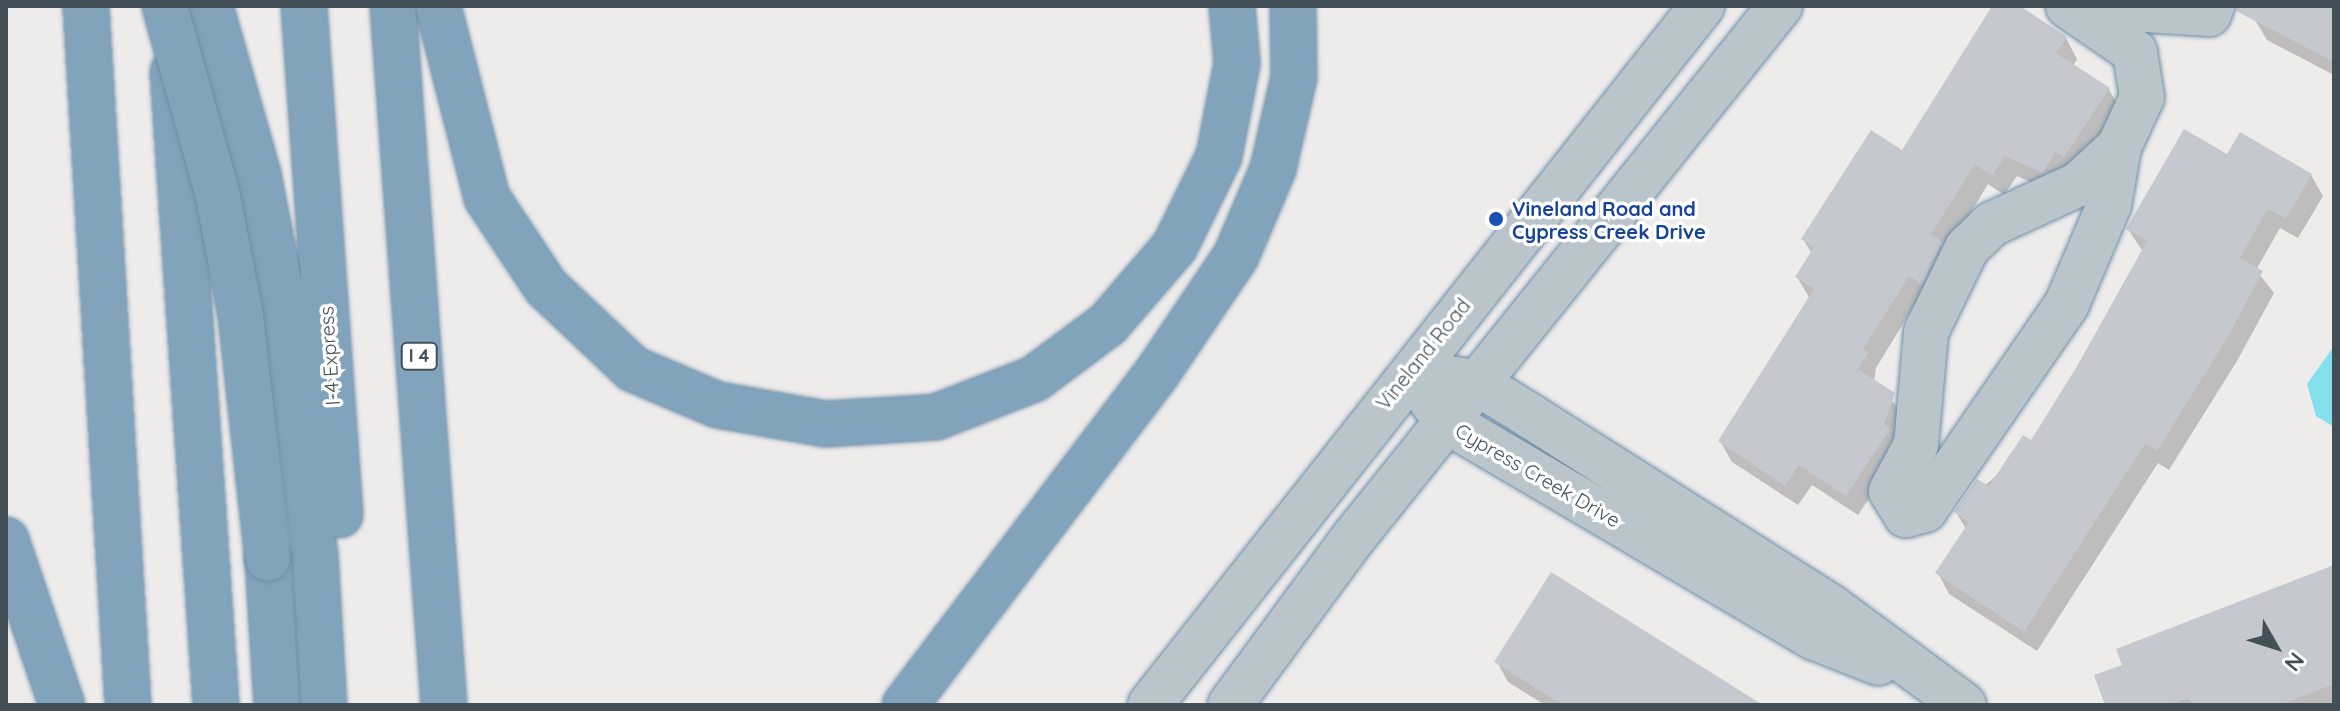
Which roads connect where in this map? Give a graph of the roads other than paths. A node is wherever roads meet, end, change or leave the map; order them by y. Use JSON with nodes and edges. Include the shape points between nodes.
{"nodes":[{"id":1,"x":86,"y":6,"type":"edge"},
{"id":2,"x":167,"y":6,"type":"edge"},
{"id":3,"x":210,"y":6,"type":"edge"},
{"id":4,"x":304,"y":6,"type":"edge"},
{"id":5,"x":393,"y":6,"type":"edge"},
{"id":6,"x":438,"y":6,"type":"edge"},
{"id":7,"x":1232,"y":6,"type":"edge"},
{"id":8,"x":1293,"y":6,"type":"edge"},
{"id":9,"x":1702,"y":6,"type":"edge"},
{"id":10,"x":1780,"y":6,"type":"edge"},
{"id":11,"x":2068,"y":6,"type":"edge"},
{"id":12,"x":2084,"y":6,"type":"edge"},
{"id":13,"x":2212,"y":6,"type":"edge"},
{"id":14,"x":2119,"y":147,"type":"junction"},
{"id":15,"x":1409,"y":371,"type":"junction"},
{"id":16,"x":1477,"y":383,"type":"junction"},
{"id":17,"x":1446,"y":421,"type":"junction"},
{"id":18,"x":6,"y":540,"type":"edge"},
{"id":19,"x":1927,"y":683,"type":"junction"},
{"id":20,"x":62,"y":705,"type":"edge"},
{"id":21,"x":128,"y":705,"type":"edge"},
{"id":22,"x":216,"y":705,"type":"edge"},
{"id":23,"x":277,"y":705,"type":"edge"},
{"id":24,"x":324,"y":705,"type":"edge"},
{"id":25,"x":354,"y":705,"type":"edge"},
{"id":26,"x":444,"y":705,"type":"edge"},
{"id":27,"x":905,"y":705,"type":"edge"},
{"id":28,"x":1150,"y":705,"type":"edge"},
{"id":29,"x":1230,"y":705,"type":"edge"},
{"id":30,"x":1964,"y":705,"type":"edge"}],
"edges":[{"from":1,"to":21,"type":"highway"},
{"from":2,"to":22,"type":"highway"},
{"from":2,"to":23,"type":"highway","bridge":true,"via":[[217,192],[241,316],[268,559]]},
{"from":3,"to":24,"type":"highway","via":[[258,175],[285,312],[315,555]]},
{"from":4,"to":25,"type":"highway","name":"I-4 Express"},
{"from":5,"to":26,"type":"highway","number":"I 4"},
{"from":6,"to":7,"type":"highway","via":[[487,198],[546,287],[633,369],[718,405],[826,424],[936,417],[1034,379],[1108,324],[1175,246],[1219,156],[1237,63]]},
{"from":8,"to":27,"type":"highway","via":[[1294,77],[1273,169],[1236,256],[1163,365]]},
{"from":9,"to":15,"type":"street","name":"Vineland Road"},
{"from":10,"to":16,"type":"street"},
{"from":11,"to":14,"type":"street","via":[[2135,52],[2142,97]]},
{"from":12,"to":13,"type":"street","via":[[2209,14]]},
{"from":14,"to":14,"type":"street","via":[[2079,184],[1992,224],[1967,248],[1926,332],[1916,445],[1891,491],[1906,515],[1925,510],[2067,304],[2109,205]]},
{"from":15,"to":16,"type":"street","name":"Cypress Creek Drive"},
{"from":15,"to":17,"type":"street","name":"Cypress Creek Drive"},
{"from":15,"to":28,"type":"street","name":"Vineland Road"},
{"from":16,"to":17,"type":"street"},
{"from":16,"to":19,"type":"street","name":"Cypress Creek Drive","via":[[1831,607]]},
{"from":17,"to":19,"type":"street","name":"Cypress Creek Drive","via":[[1815,638]]},
{"from":17,"to":29,"type":"street"},
{"from":18,"to":20,"type":"highway"},
{"from":19,"to":30,"type":"street","name":"Cypress Creek Drive"}]}
